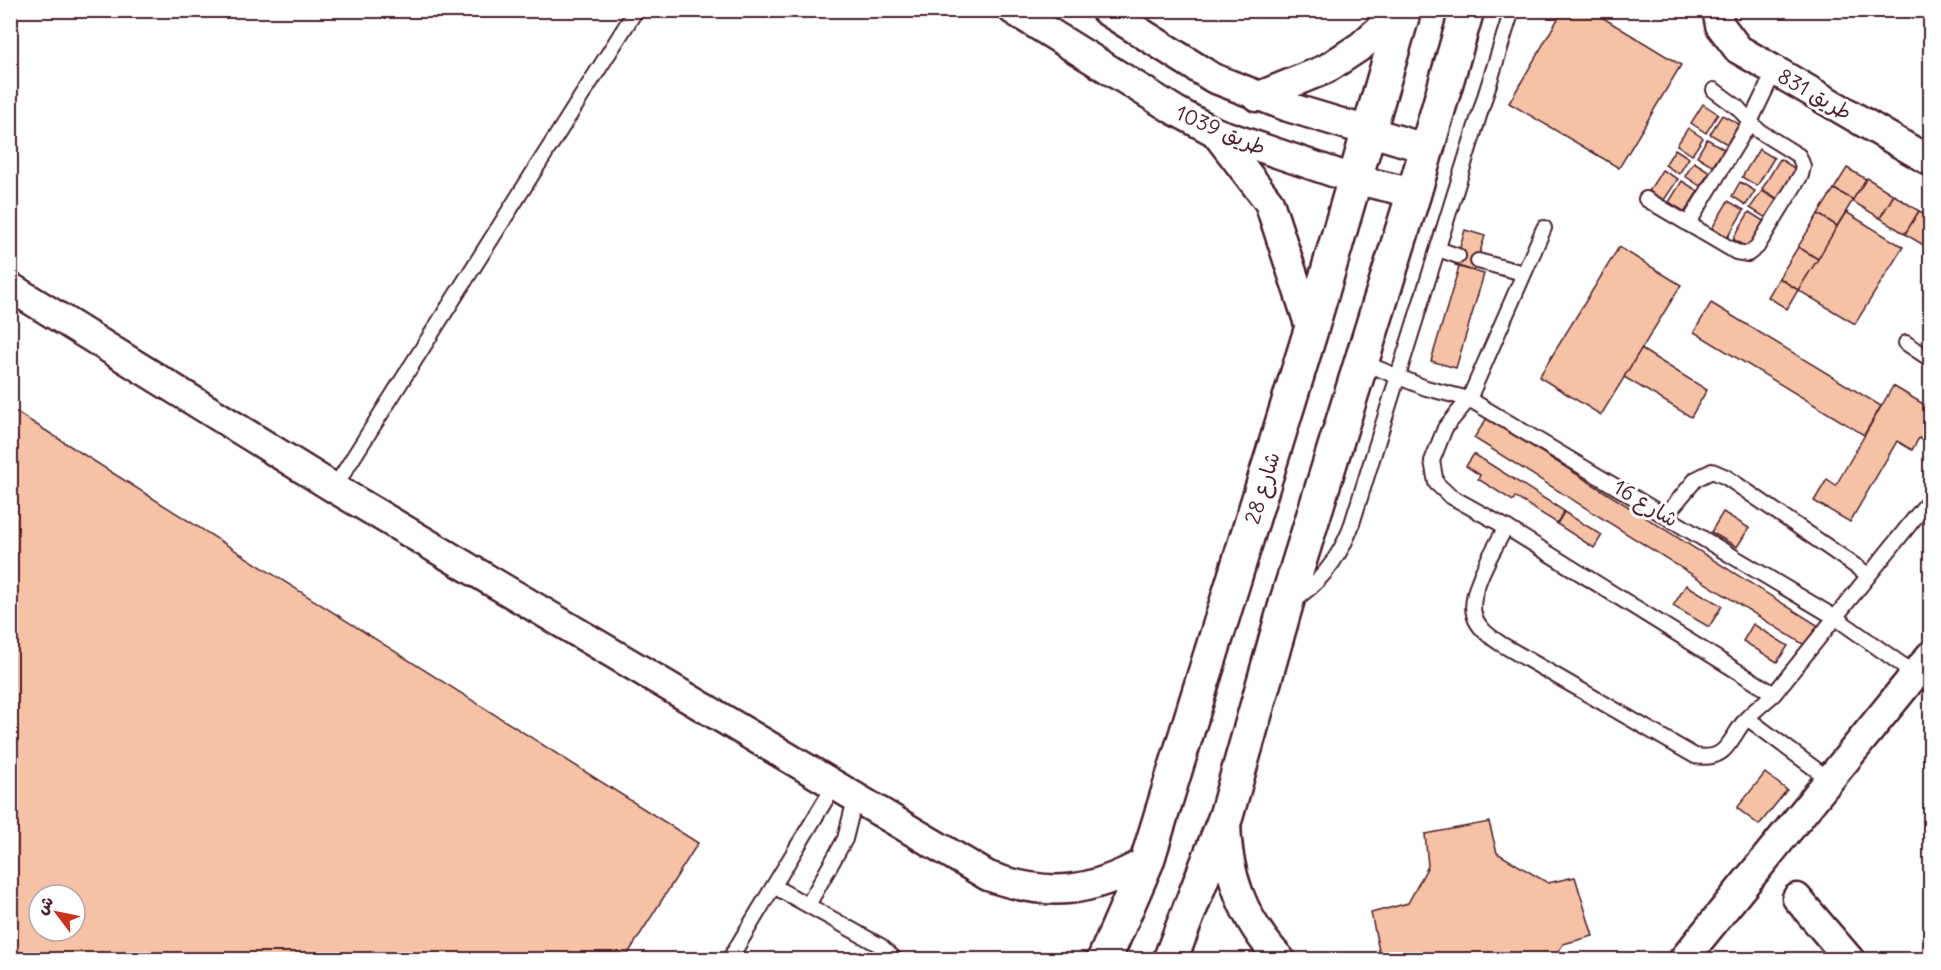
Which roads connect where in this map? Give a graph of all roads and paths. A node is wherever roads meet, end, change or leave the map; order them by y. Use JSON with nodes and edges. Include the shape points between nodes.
{"nodes":[{"id":1,"x":636,"y":10,"type":"edge"},
{"id":2,"x":1013,"y":10,"type":"edge"},
{"id":3,"x":1105,"y":10,"type":"edge"},
{"id":4,"x":1402,"y":10,"type":"edge"},
{"id":5,"x":1467,"y":10,"type":"edge"},
{"id":6,"x":1512,"y":10,"type":"edge"},
{"id":7,"x":1717,"y":10,"type":"edge"},
{"id":8,"x":1775,"y":70,"type":"junction"},
{"id":9,"x":1714,"y":90,"type":"dead end"},
{"id":10,"x":1257,"y":97,"type":"junction"},
{"id":11,"x":1750,"y":122,"type":"junction"},
{"id":12,"x":1368,"y":131,"type":"junction"},
{"id":13,"x":1215,"y":132,"type":"junction"},
{"id":14,"x":1428,"y":149,"type":"junction"},
{"id":15,"x":1930,"y":161,"type":"edge"},
{"id":16,"x":1353,"y":179,"type":"junction"},
{"id":17,"x":1414,"y":193,"type":"junction"},
{"id":18,"x":1646,"y":199,"type":"dead end"},
{"id":19,"x":1688,"y":224,"type":"junction"},
{"id":20,"x":1544,"y":228,"type":"dead end"},
{"id":21,"x":1438,"y":249,"type":"junction"},
{"id":22,"x":1458,"y":256,"type":"dead end"},
{"id":23,"x":1478,"y":261,"type":"dead end"},
{"id":24,"x":1523,"y":273,"type":"junction"},
{"id":25,"x":10,"y":287,"type":"edge"},
{"id":26,"x":1311,"y":330,"type":"junction"},
{"id":27,"x":1906,"y":343,"type":"dead end"},
{"id":28,"x":1930,"y":359,"type":"edge"},
{"id":29,"x":1362,"y":362,"type":"junction"},
{"id":30,"x":1400,"y":378,"type":"junction"},
{"id":31,"x":1469,"y":399,"type":"junction"},
{"id":32,"x":334,"y":488,"type":"junction"},
{"id":33,"x":1926,"y":504,"type":"dead end"},
{"id":34,"x":1666,"y":515,"type":"junction"},
{"id":35,"x":1506,"y":527,"type":"junction"},
{"id":36,"x":1867,"y":574,"type":"junction"},
{"id":37,"x":1286,"y":604,"type":"junction"},
{"id":38,"x":1836,"y":618,"type":"junction"},
{"id":39,"x":1923,"y":665,"type":"edge"},
{"id":40,"x":1774,"y":694,"type":"junction"},
{"id":41,"x":1747,"y":718,"type":"junction"},
{"id":42,"x":1830,"y":780,"type":"junction"},
{"id":43,"x":844,"y":793,"type":"junction"},
{"id":44,"x":1226,"y":816,"type":"junction"},
{"id":45,"x":1147,"y":861,"type":"junction"},
{"id":46,"x":775,"y":887,"type":"junction"},
{"id":47,"x":1797,"y":898,"type":"dead end"},
{"id":48,"x":808,"y":905,"type":"junction"},
{"id":49,"x":729,"y":960,"type":"edge"},
{"id":50,"x":896,"y":960,"type":"edge"},
{"id":51,"x":1104,"y":960,"type":"edge"},
{"id":52,"x":1170,"y":960,"type":"edge"},
{"id":53,"x":1281,"y":960,"type":"edge"},
{"id":54,"x":1683,"y":960,"type":"edge"},
{"id":55,"x":1850,"y":960,"type":"edge"}],
"edges":[{"from":1,"to":32,"type":"lane"},
{"from":2,"to":13,"type":"street","name":"طريق 1039"},
{"from":3,"to":10,"type":"street","via":[[1213,78]]},
{"from":4,"to":10,"type":"street","via":[[1361,46],[1326,69]]},
{"from":4,"to":12,"type":"main road","name":"شارع 28"},
{"from":5,"to":14,"type":"main road"},
{"from":6,"to":21,"type":"lane"},
{"from":7,"to":8,"type":"street","name":"طريق 831","via":[[1720,25],[1738,49]]},
{"from":8,"to":11,"type":"lane"},
{"from":8,"to":15,"type":"street","name":"طريق 831"},
{"from":9,"to":11,"type":"lane"},
{"from":10,"to":12,"type":"street"},
{"from":11,"to":19,"type":"lane"},
{"from":11,"to":19,"type":"lane","via":[[1801,161],[1803,170],[1757,247],[1748,254],[1736,252]]},
{"from":12,"to":14,"type":"street"},
{"from":12,"to":16,"type":"main road","name":"شارع 28"},
{"from":13,"to":16,"type":"street","name":"طريق 1039"},
{"from":13,"to":26,"type":"street","via":[[1269,202]]},
{"from":14,"to":17,"type":"main road"},
{"from":16,"to":17,"type":"street","name":"طريق 1039"},
{"from":16,"to":26,"type":"main road","name":"شارع 28"},
{"from":17,"to":29,"type":"main road"},
{"from":18,"to":19,"type":"lane"},
{"from":20,"to":24,"type":"lane"},
{"from":21,"to":22,"type":"lane"},
{"from":21,"to":30,"type":"lane"},
{"from":23,"to":24,"type":"lane"},
{"from":24,"to":31,"type":"lane"},
{"from":25,"to":32,"type":"street"},
{"from":26,"to":45,"type":"main road","name":"شارع 28"},
{"from":27,"to":28,"type":"lane"},
{"from":29,"to":30,"type":"lane","name":"شارع 16"},
{"from":29,"to":37,"type":"main road"},
{"from":30,"to":31,"type":"lane","name":"شارع 16"},
{"from":30,"to":37,"type":"lane","via":[[1342,548],[1319,581]]},
{"from":31,"to":34,"type":"lane","name":"شارع 16"},
{"from":31,"to":35,"type":"lane","via":[[1445,428],[1432,461],[1436,483],[1450,496]]},
{"from":32,"to":43,"type":"street"},
{"from":33,"to":36,"type":"lane"},
{"from":34,"to":36,"type":"lane","via":[[1696,479],[1712,471]]},
{"from":34,"to":38,"type":"lane","name":"شارع 16"},
{"from":35,"to":40,"type":"lane"},
{"from":35,"to":41,"type":"lane","via":[[1475,597],[1474,613],[1490,636],[1695,756],[1709,759],[1722,752]]},
{"from":36,"to":38,"type":"lane"},
{"from":37,"to":44,"type":"main road"},
{"from":38,"to":39,"type":"lane","name":"شارع 16"},
{"from":38,"to":40,"type":"lane"},
{"from":39,"to":42,"type":"street","name":"شارع 16"},
{"from":40,"to":41,"type":"lane"},
{"from":41,"to":42,"type":"lane"},
{"from":42,"to":54,"type":"street","name":"شارع 16"},
{"from":43,"to":45,"type":"street","via":[[988,876],[1014,885],[1070,890],[1097,885]]},
{"from":43,"to":46,"type":"lane"},
{"from":43,"to":48,"type":"lane","via":[[845,839]]},
{"from":44,"to":52,"type":"main road"},
{"from":44,"to":53,"type":"street","via":[[1226,847],[1242,908]]},
{"from":45,"to":51,"type":"main road","name":"شارع 28"},
{"from":46,"to":48,"type":"lane"},
{"from":46,"to":49,"type":"lane"},
{"from":47,"to":55,"type":"street"},
{"from":48,"to":50,"type":"lane","via":[[881,946]]}]}
